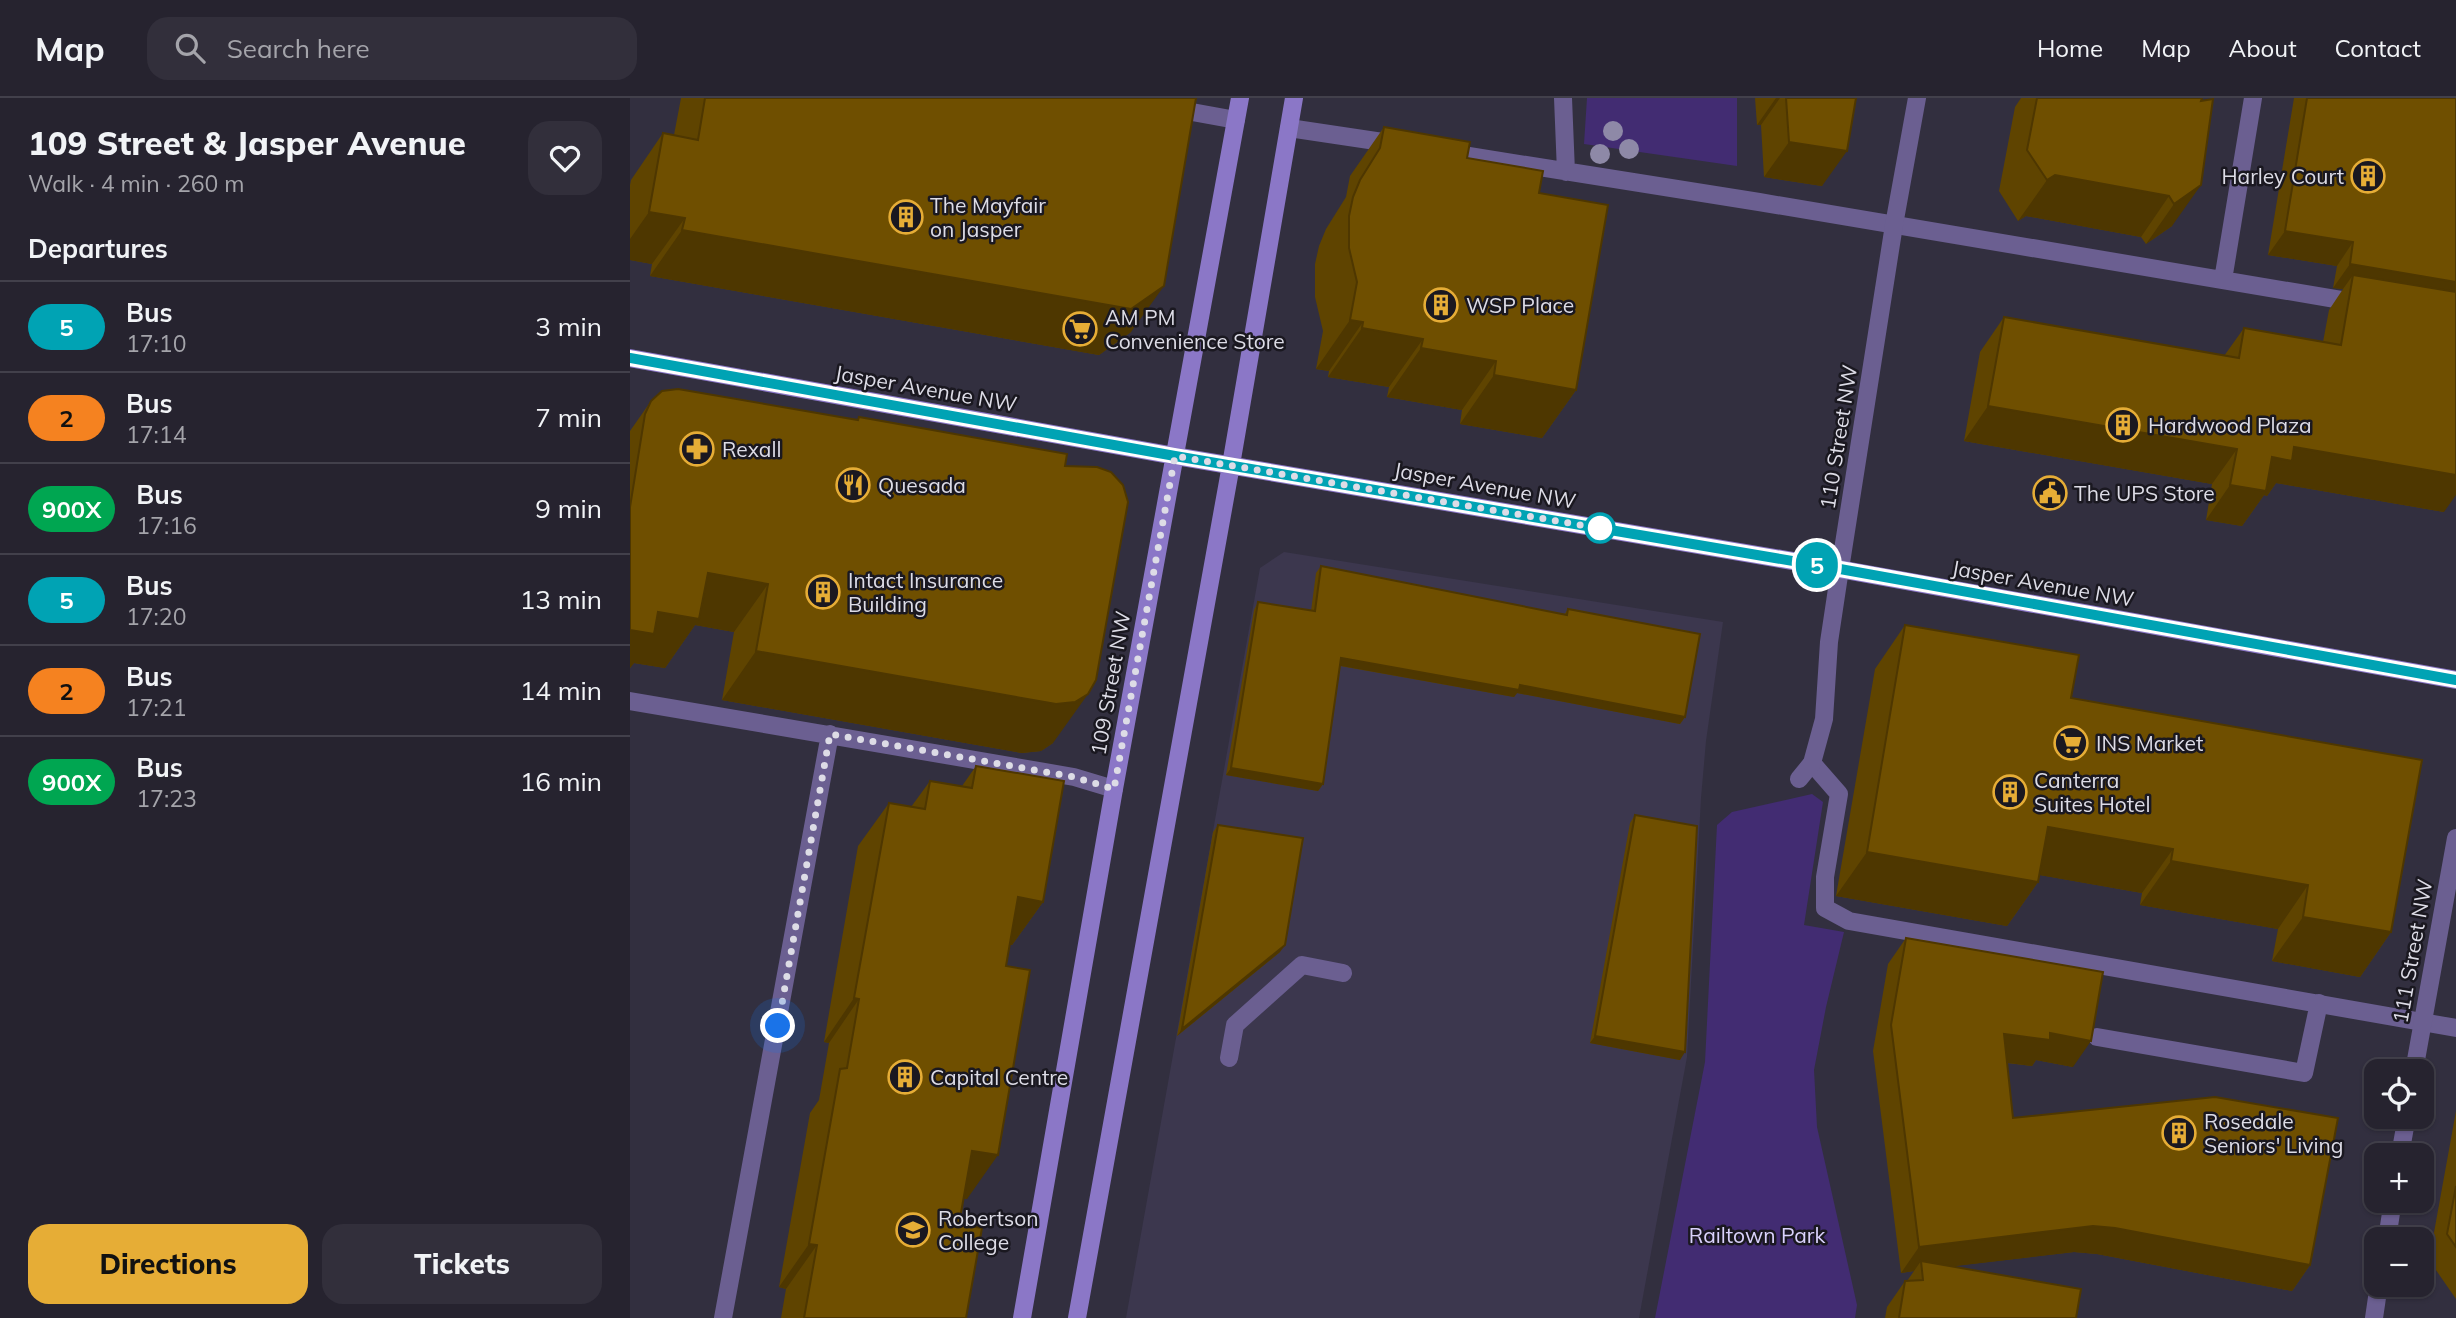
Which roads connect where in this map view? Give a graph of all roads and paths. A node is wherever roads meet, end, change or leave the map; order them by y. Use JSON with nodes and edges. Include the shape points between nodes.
{"nodes":[{"id":1,"x":1240,"y":98,"type":"edge"},
{"id":2,"x":1294,"y":98,"type":"edge"},
{"id":3,"x":1563,"y":98,"type":"edge"},
{"id":4,"x":1917,"y":98,"type":"edge"},
{"id":5,"x":2253,"y":98,"type":"edge"},
{"id":6,"x":1150,"y":104,"type":"edge"},
{"id":7,"x":1236,"y":120,"type":"junction"},
{"id":8,"x":1289,"y":128,"type":"junction"},
{"id":9,"x":1566,"y":172,"type":"junction"},
{"id":10,"x":1894,"y":225,"type":"junction"},
{"id":11,"x":2223,"y":280,"type":"junction"},
{"id":12,"x":2374,"y":306,"type":"edge"},
{"id":13,"x":630,"y":358,"type":"edge"},
{"id":14,"x":1175,"y":456,"type":"junction"},
{"id":15,"x":1231,"y":465,"type":"junction"},
{"id":16,"x":1840,"y":569,"type":"junction"},
{"id":17,"x":2456,"y":680,"type":"edge"},
{"id":18,"x":630,"y":701,"type":"edge"},
{"id":19,"x":830,"y":734,"type":"junction"},
{"id":20,"x":1812,"y":763,"type":"junction"},
{"id":21,"x":1799,"y":779,"type":"dead end"},
{"id":22,"x":1114,"y":789,"type":"junction"},
{"id":23,"x":2456,"y":838,"type":"edge"},
{"id":24,"x":1343,"y":973,"type":"dead end"},
{"id":25,"x":2319,"y":1003,"type":"junction"},
{"id":26,"x":2422,"y":1022,"type":"junction"},
{"id":27,"x":2456,"y":1028,"type":"edge"},
{"id":28,"x":2097,"y":1037,"type":"edge"},
{"id":29,"x":1229,"y":1058,"type":"dead end"},
{"id":30,"x":2416,"y":1059,"type":"edge"},
{"id":31,"x":2377,"y":1297,"type":"edge"},
{"id":32,"x":723,"y":1318,"type":"edge"},
{"id":33,"x":1022,"y":1318,"type":"edge"},
{"id":34,"x":1077,"y":1318,"type":"edge"},
{"id":35,"x":2374,"y":1318,"type":"edge"}],
"edges":[{"from":1,"to":7,"type":"main road","name":"109 Street NW"},
{"from":2,"to":8,"type":"main road"},
{"from":3,"to":9,"type":"street"},
{"from":4,"to":10,"type":"street","name":"110 Street NW"},
{"from":5,"to":11,"type":"street"},
{"from":6,"to":7,"type":"street"},
{"from":7,"to":14,"type":"main road","name":"109 Street NW"},
{"from":8,"to":9,"type":"street"},
{"from":8,"to":15,"type":"main road"},
{"from":9,"to":10,"type":"street"},
{"from":10,"to":11,"type":"street"},
{"from":10,"to":16,"type":"street","name":"110 Street NW"},
{"from":11,"to":12,"type":"street"},
{"from":13,"to":14,"type":"main road","name":"Jasper Avenue NW"},
{"from":14,"to":15,"type":"main road","name":"Jasper Avenue NW"},
{"from":14,"to":22,"type":"main road","name":"109 Street NW"},
{"from":15,"to":16,"type":"main road","name":"Jasper Avenue NW"},
{"from":15,"to":34,"type":"main road"},
{"from":16,"to":17,"type":"main road","name":"Jasper Avenue NW"},
{"from":16,"to":20,"type":"street","name":"110 Street NW","via":[[1824,719]]},
{"from":18,"to":19,"type":"street"},
{"from":19,"to":22,"type":"street","via":[[1074,777]]},
{"from":19,"to":32,"type":"street"},
{"from":20,"to":21,"type":"street","name":"110 Street NW"},
{"from":20,"to":25,"type":"street","via":[[1839,794],[1825,877],[1825,908],[1849,921]]},
{"from":22,"to":33,"type":"main road","name":"109 Street NW"},
{"from":23,"to":26,"type":"street","name":"111 Street NW"},
{"from":24,"to":29,"type":"street","via":[[1302,965],[1235,1025]]},
{"from":25,"to":26,"type":"street"},
{"from":25,"to":28,"type":"street","via":[[2304,1073]]},
{"from":26,"to":27,"type":"street"},
{"from":26,"to":30,"type":"street","name":"111 Street NW"},
{"from":31,"to":35,"type":"street"}]}
